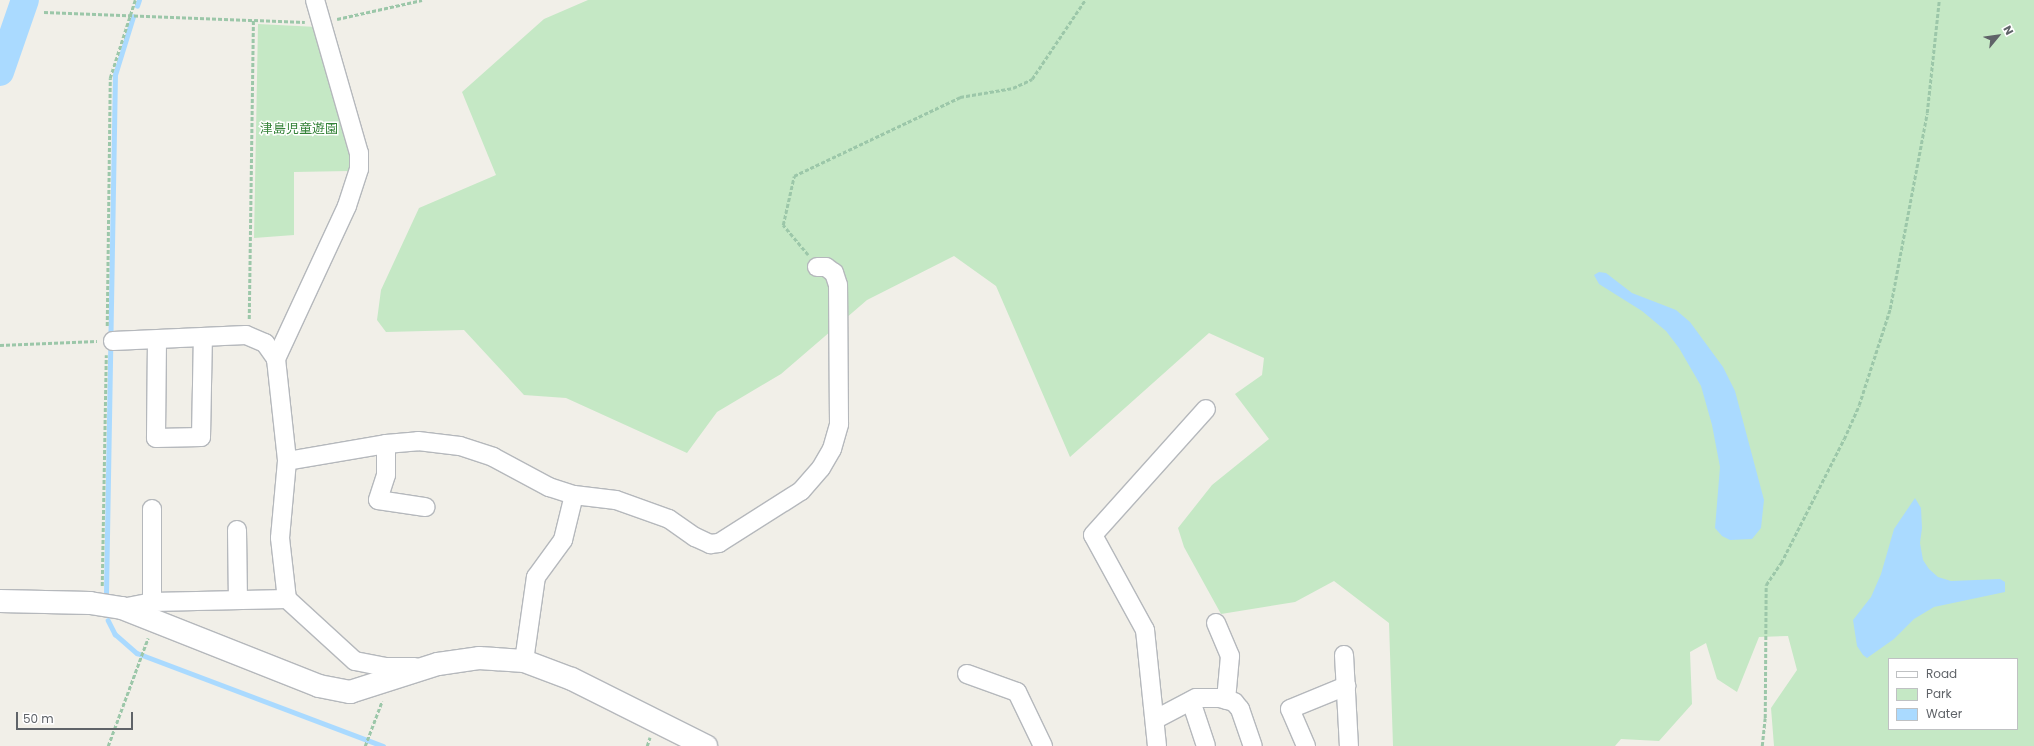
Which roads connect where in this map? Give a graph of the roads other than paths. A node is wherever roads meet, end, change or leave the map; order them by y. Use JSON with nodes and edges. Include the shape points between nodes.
{"nodes":[{"id":1,"x":315,"y":0,"type":"edge"},
{"id":2,"x":817,"y":267,"type":"road end"},
{"id":3,"x":203,"y":337,"type":"junction"},
{"id":4,"x":157,"y":340,"type":"junction"},
{"id":5,"x":106,"y":341,"type":"road end"},
{"id":6,"x":276,"y":359,"type":"junction"},
{"id":7,"x":1206,"y":409,"type":"dead end"},
{"id":8,"x":386,"y":444,"type":"junction"},
{"id":9,"x":287,"y":461,"type":"junction"},
{"id":10,"x":574,"y":495,"type":"junction"},
{"id":11,"x":425,"y":507,"type":"dead end"},
{"id":12,"x":152,"y":509,"type":"dead end"},
{"id":13,"x":237,"y":530,"type":"dead end"},
{"id":14,"x":238,"y":598,"type":"junction"},
{"id":15,"x":287,"y":599,"type":"junction"},
{"id":16,"x":0,"y":601,"type":"edge"},
{"id":17,"x":152,"y":602,"type":"junction"},
{"id":18,"x":112,"y":606,"type":"junction"},
{"id":19,"x":1216,"y":623,"type":"dead end"},
{"id":20,"x":1344,"y":655,"type":"dead end"},
{"id":21,"x":524,"y":661,"type":"junction"},
{"id":22,"x":428,"y":667,"type":"junction"},
{"id":23,"x":968,"y":674,"type":"dead end"},
{"id":24,"x":1346,"y":686,"type":"junction"},
{"id":25,"x":1226,"y":700,"type":"junction"},
{"id":26,"x":1191,"y":701,"type":"junction"},
{"id":27,"x":1156,"y":719,"type":"junction"},
{"id":28,"x":706,"y":746,"type":"edge"},
{"id":29,"x":1043,"y":746,"type":"edge"},
{"id":30,"x":1157,"y":746,"type":"edge"},
{"id":31,"x":1206,"y":746,"type":"edge"},
{"id":32,"x":1253,"y":746,"type":"edge"},
{"id":33,"x":1306,"y":746,"type":"edge"},
{"id":34,"x":1349,"y":746,"type":"edge"}],
"edges":[{"from":1,"to":6,"type":"street","via":[[359,153],[359,169],[347,206]]},
{"from":2,"to":10,"type":"street","via":[[826,267],[834,273],[838,284],[839,424],[832,449],[821,468],[801,491],[719,543],[710,544],[669,519],[616,500]]},
{"from":3,"to":4,"type":"street"},
{"from":3,"to":4,"type":"street","via":[[201,437],[156,438]]},
{"from":3,"to":6,"type":"street","via":[[249,336],[265,343]]},
{"from":4,"to":5,"type":"street"},
{"from":6,"to":9,"type":"street"},
{"from":7,"to":27,"type":"street","via":[[1093,535],[1145,630]]},
{"from":8,"to":9,"type":"street"},
{"from":8,"to":10,"type":"street","via":[[418,441],[460,446],[493,457],[549,487]]},
{"from":8,"to":11,"type":"street","via":[[386,475],[378,500]]},
{"from":9,"to":15,"type":"street","via":[[280,538]]},
{"from":10,"to":21,"type":"street","via":[[563,540],[536,577]]},
{"from":12,"to":17,"type":"street"},
{"from":13,"to":14,"type":"street"},
{"from":14,"to":15,"type":"street"},
{"from":14,"to":17,"type":"street"},
{"from":15,"to":22,"type":"street","via":[[355,661],[386,667]]},
{"from":16,"to":18,"type":"street"},
{"from":17,"to":18,"type":"street"},
{"from":18,"to":22,"type":"street","via":[[319,686],[350,692]]},
{"from":19,"to":25,"type":"street","via":[[1230,656]]},
{"from":20,"to":24,"type":"street"},
{"from":21,"to":22,"type":"street","via":[[479,658]]},
{"from":21,"to":28,"type":"street","via":[[572,679]]},
{"from":23,"to":29,"type":"street","via":[[1017,692]]},
{"from":24,"to":33,"type":"street","via":[[1290,709]]},
{"from":24,"to":34,"type":"street"},
{"from":25,"to":26,"type":"street","via":[[1202,698]]},
{"from":25,"to":32,"type":"street","via":[[1234,702],[1240,709]]},
{"from":26,"to":27,"type":"street"},
{"from":26,"to":31,"type":"street"},
{"from":27,"to":30,"type":"street"}]}
